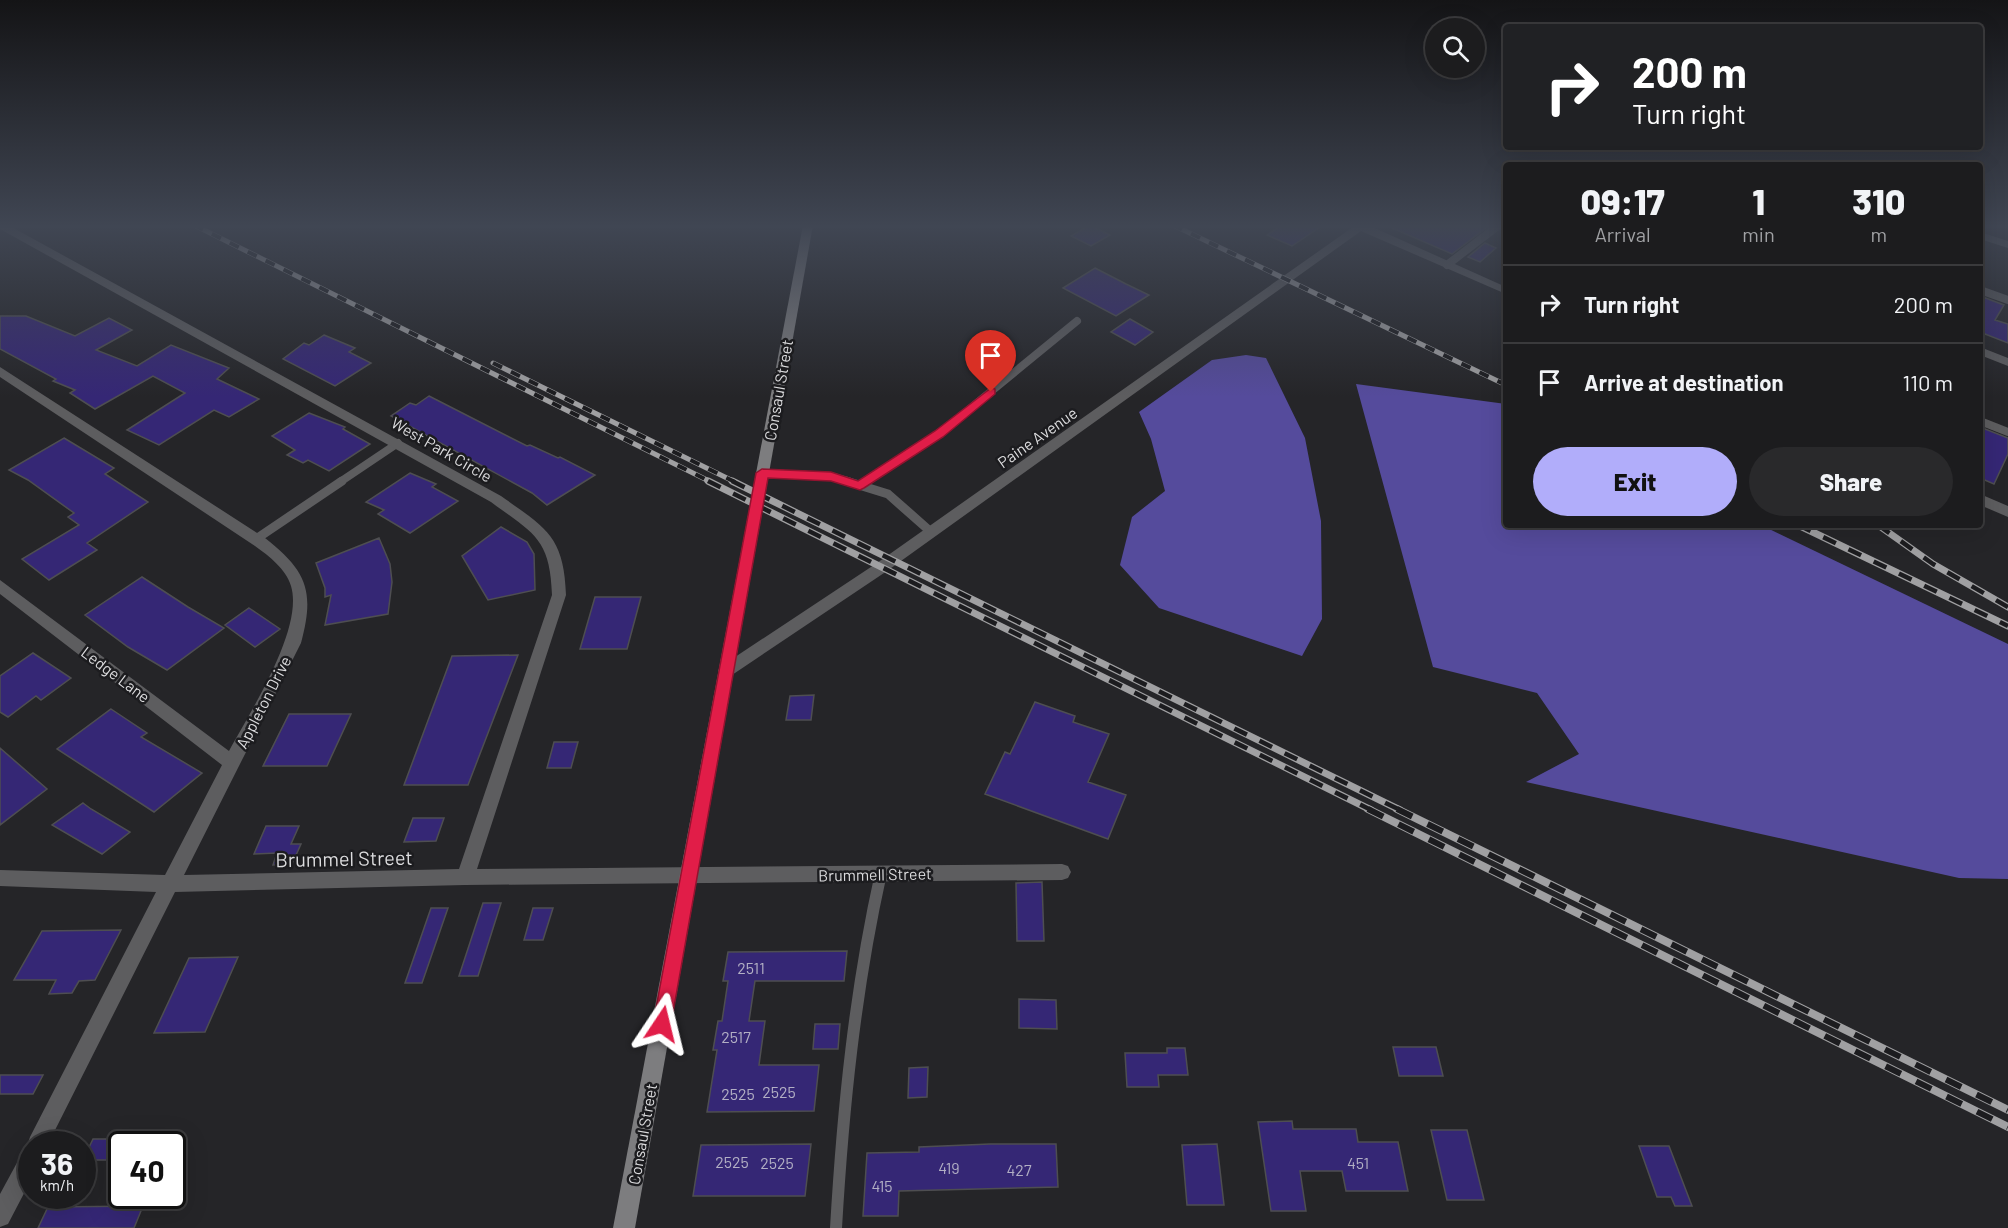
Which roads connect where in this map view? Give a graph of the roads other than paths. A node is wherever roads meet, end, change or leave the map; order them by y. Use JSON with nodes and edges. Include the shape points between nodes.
{"nodes":[{"id":1,"x":105,"y":282,"type":"edge"},
{"id":2,"x":797,"y":282,"type":"edge"},
{"id":3,"x":1280,"y":282,"type":"edge"},
{"id":4,"x":1486,"y":282,"type":"edge"},
{"id":5,"x":1503,"y":290,"type":"edge"},
{"id":6,"x":1983,"y":291,"type":"edge"},
{"id":7,"x":2008,"y":300,"type":"edge"},
{"id":8,"x":1077,"y":321,"type":"dead end"},
{"id":9,"x":1983,"y":352,"type":"edge"},
{"id":10,"x":2008,"y":362,"type":"edge"},
{"id":11,"x":0,"y":371,"type":"edge"},
{"id":12,"x":1983,"y":422,"type":"edge"},
{"id":13,"x":2008,"y":432,"type":"edge"},
{"id":14,"x":398,"y":443,"type":"junction"},
{"id":15,"x":762,"y":473,"type":"junction"},
{"id":16,"x":860,"y":485,"type":"junction"},
{"id":17,"x":1983,"y":501,"type":"edge"},
{"id":18,"x":2008,"y":512,"type":"edge"},
{"id":19,"x":931,"y":532,"type":"junction"},
{"id":20,"x":256,"y":539,"type":"junction"},
{"id":21,"x":0,"y":586,"type":"edge"},
{"id":22,"x":726,"y":671,"type":"junction"},
{"id":23,"x":231,"y":762,"type":"junction"},
{"id":24,"x":1062,"y":872,"type":"dead end"},
{"id":25,"x":881,"y":873,"type":"junction"},
{"id":26,"x":689,"y":875,"type":"junction"},
{"id":27,"x":0,"y":878,"type":"edge"},
{"id":28,"x":465,"y":878,"type":"junction"},
{"id":29,"x":171,"y":884,"type":"junction"},
{"id":30,"x":44,"y":1131,"type":"edge"},
{"id":31,"x":18,"y":1182,"type":"edge"},
{"id":32,"x":0,"y":1216,"type":"edge"},
{"id":33,"x":624,"y":1228,"type":"edge"},
{"id":34,"x":836,"y":1228,"type":"edge"}],
"edges":[{"from":1,"to":14,"type":"street","name":"West Park Circle"},
{"from":2,"to":15,"type":"street","name":"Consaul Street"},
{"from":3,"to":19,"type":"street","name":"Paine Avenue"},
{"from":4,"to":5,"type":"street"},
{"from":6,"to":7,"type":"lane"},
{"from":8,"to":16,"type":"lane","via":[[939,434]]},
{"from":9,"to":10,"type":"street"},
{"from":11,"to":20,"type":"street","name":"Appleton Drive"},
{"from":12,"to":13,"type":"lane"},
{"from":14,"to":20,"type":"lane"},
{"from":14,"to":28,"type":"street","name":"West Park Circle","via":[[505,505],[548,539],[559,564],[559,595]]},
{"from":15,"to":16,"type":"lane","via":[[831,476]]},
{"from":15,"to":22,"type":"street","name":"Consaul Street"},
{"from":16,"to":19,"type":"lane","via":[[888,494]]},
{"from":17,"to":18,"type":"street"},
{"from":19,"to":22,"type":"street","name":"Paine Avenue"},
{"from":20,"to":23,"type":"street","name":"Appleton Drive","via":[[294,571],[301,596],[300,620],[293,643]]},
{"from":21,"to":23,"type":"street","name":"Ledge Lane"},
{"from":22,"to":26,"type":"street","name":"Consaul Street"},
{"from":23,"to":29,"type":"street","name":"Appleton Drive"},
{"from":24,"to":25,"type":"street","name":"Brummell Street"},
{"from":25,"to":26,"type":"street","name":"Brummell Street"},
{"from":25,"to":34,"type":"lane","via":[[864,946],[849,1048]]},
{"from":26,"to":28,"type":"street","name":"Brummel Street"},
{"from":26,"to":33,"type":"street","name":"Consaul Street"},
{"from":27,"to":29,"type":"street","name":"Brummel Street"},
{"from":28,"to":29,"type":"street","name":"Brummel Street"},
{"from":29,"to":30,"type":"street","name":"Appleton Drive"},
{"from":31,"to":32,"type":"street"}]}
